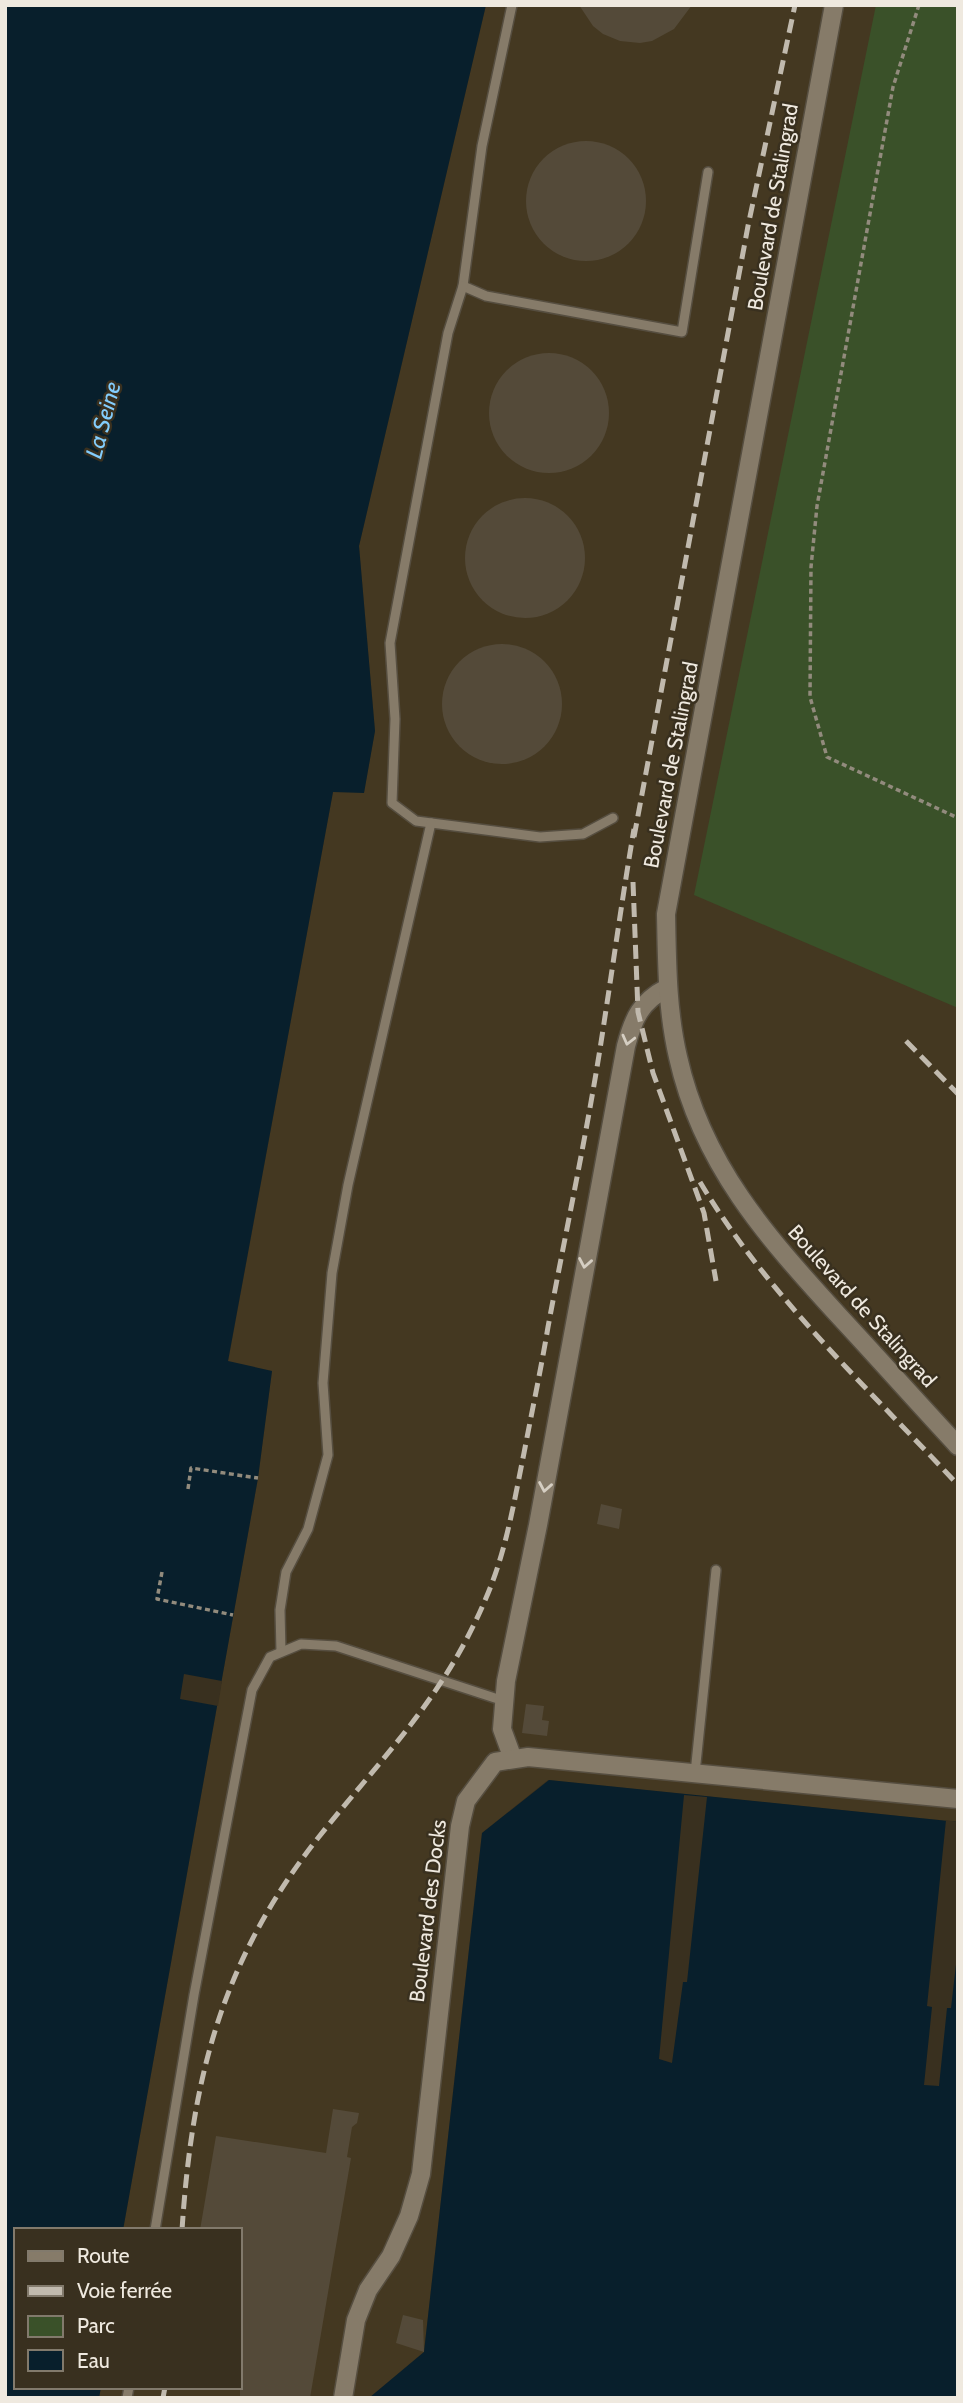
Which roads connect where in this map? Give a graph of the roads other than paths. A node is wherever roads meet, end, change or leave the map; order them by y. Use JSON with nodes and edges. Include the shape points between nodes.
{"nodes":[{"id":1,"x":512,"y":5,"type":"edge"},
{"id":2,"x":834,"y":5,"type":"edge"},
{"id":3,"x":708,"y":172,"type":"dead end"},
{"id":4,"x":463,"y":286,"type":"junction"},
{"id":5,"x":613,"y":818,"type":"dead end"},
{"id":6,"x":431,"y":823,"type":"junction"},
{"id":7,"x":667,"y":988,"type":"junction"},
{"id":8,"x":958,"y":1446,"type":"edge"},
{"id":9,"x":716,"y":1570,"type":"dead end"},
{"id":10,"x":281,"y":1652,"type":"junction"},
{"id":11,"x":505,"y":1701,"type":"junction"},
{"id":12,"x":513,"y":1759,"type":"junction"},
{"id":13,"x":695,"y":1773,"type":"junction"},
{"id":14,"x":958,"y":1799,"type":"edge"},
{"id":15,"x":155,"y":2228,"type":"edge"},
{"id":16,"x":343,"y":2398,"type":"edge"}],
"edges":[{"from":1,"to":4,"type":"lane","via":[[482,146]]},
{"from":2,"to":7,"type":"street","name":"Boulevard de Stalingrad","via":[[666,914]]},
{"from":3,"to":4,"type":"lane","via":[[682,332],[486,296]]},
{"from":4,"to":6,"type":"lane","via":[[448,333],[390,643],[395,719],[392,803],[415,821]]},
{"from":5,"to":6,"type":"lane","via":[[583,834],[540,837]]},
{"from":6,"to":10,"type":"lane","via":[[332,1273],[324,1383],[328,1455],[308,1529],[286,1572],[280,1610]]},
{"from":7,"to":8,"type":"street","name":"Boulevard de Stalingrad","via":[[687,1090],[716,1161],[736,1194],[778,1250]]},
{"from":7,"to":11,"type":"street","one_way":true,"via":[[645,1002],[626,1046]]},
{"from":9,"to":13,"type":"lane"},
{"from":10,"to":11,"type":"lane","via":[[301,1644],[336,1646]]},
{"from":10,"to":15,"type":"lane","via":[[270,1657],[252,1690]]},
{"from":11,"to":12,"type":"street","via":[[502,1729]]},
{"from":12,"to":13,"type":"street"},
{"from":12,"to":16,"type":"street","name":"Boulevard des Docks","via":[[495,1762],[466,1801],[421,2174],[409,2217],[356,2320]]},
{"from":13,"to":14,"type":"street"}]}
